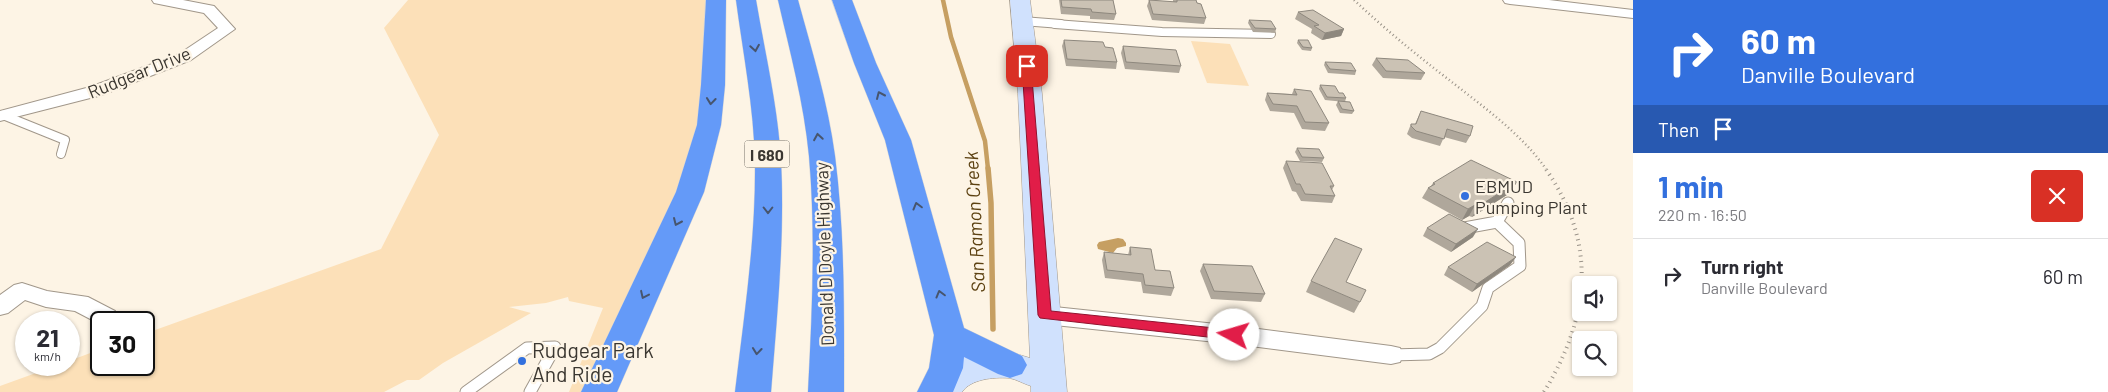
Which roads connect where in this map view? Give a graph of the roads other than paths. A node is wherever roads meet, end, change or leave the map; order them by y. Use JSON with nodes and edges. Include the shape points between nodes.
{"nodes":[{"id":1,"x":159,"y":0,"type":"edge"},
{"id":2,"x":716,"y":0,"type":"edge"},
{"id":3,"x":746,"y":0,"type":"edge"},
{"id":4,"x":788,"y":0,"type":"edge"},
{"id":5,"x":842,"y":0,"type":"edge"},
{"id":6,"x":1510,"y":0,"type":"edge"},
{"id":7,"x":1021,"y":10,"type":"edge"},
{"id":8,"x":1633,"y":14,"type":"edge"},
{"id":9,"x":1107,"y":22,"type":"edge"},
{"id":10,"x":1055,"y":24,"type":"junction"},
{"id":11,"x":1271,"y":34,"type":"edge"},
{"id":12,"x":2,"y":116,"type":"edge"},
{"id":13,"x":61,"y":154,"type":"dead end"},
{"id":14,"x":1508,"y":204,"type":"dead end"},
{"id":15,"x":1497,"y":222,"type":"junction"},
{"id":16,"x":1460,"y":229,"type":"edge"},
{"id":17,"x":0,"y":307,"type":"edge"},
{"id":18,"x":95,"y":311,"type":"edge"},
{"id":19,"x":1045,"y":315,"type":"junction"},
{"id":20,"x":950,"y":335,"type":"junction"},
{"id":21,"x":1390,"y":356,"type":"joint"},
{"id":22,"x":1034,"y":382,"type":"edge"},
{"id":23,"x":466,"y":392,"type":"edge"},
{"id":24,"x":530,"y":392,"type":"edge"},
{"id":25,"x":599,"y":392,"type":"edge"},
{"id":26,"x":752,"y":392,"type":"edge"},
{"id":27,"x":826,"y":392,"type":"edge"},
{"id":28,"x":935,"y":392,"type":"edge"},
{"id":29,"x":942,"y":392,"type":"edge"}],
"edges":[{"from":1,"to":12,"type":"street","name":"Rudgear Drive","via":[[209,9],[227,28],[185,57],[96,91]]},
{"from":2,"to":25,"type":"highway","one_way":true,"via":[[709,125],[690,192]]},
{"from":3,"to":26,"type":"highway","number":"I 680","one_way":true,"via":[[768,160],[768,225]]},
{"from":27,"to":4,"type":"highway","name":"Donald D Doyle Highway","one_way":true,"via":[[827,220],[821,155],[812,98]]},
{"from":20,"to":5,"type":"highway","one_way":true,"via":[[898,140]]},
{"from":6,"to":8,"type":"street"},
{"from":7,"to":10,"type":"lane"},
{"from":7,"to":19,"type":"main road"},
{"from":9,"to":10,"type":"lane","via":[[1076,20]]},
{"from":10,"to":11,"type":"lane","via":[[1162,32]]},
{"from":12,"to":13,"type":"lane","via":[[54,133],[65,140]]},
{"from":14,"to":15,"type":"lane"},
{"from":15,"to":16,"type":"lane"},
{"from":15,"to":21,"type":"lane","via":[[1519,243],[1520,266],[1488,288],[1482,306],[1440,348],[1430,354]]},
{"from":17,"to":18,"type":"street","via":[[22,290],[46,299],[80,303]]},
{"from":19,"to":21,"type":"street"},
{"from":19,"to":22,"type":"main road"},
{"from":20,"to":22,"type":"highway"},
{"from":20,"to":28,"type":"highway","via":[[946,368]]},
{"from":22,"to":29,"type":"main road","via":[[969,368],[954,376]]},
{"from":23,"to":24,"type":"lane","via":[[527,348],[555,347]]}]}
